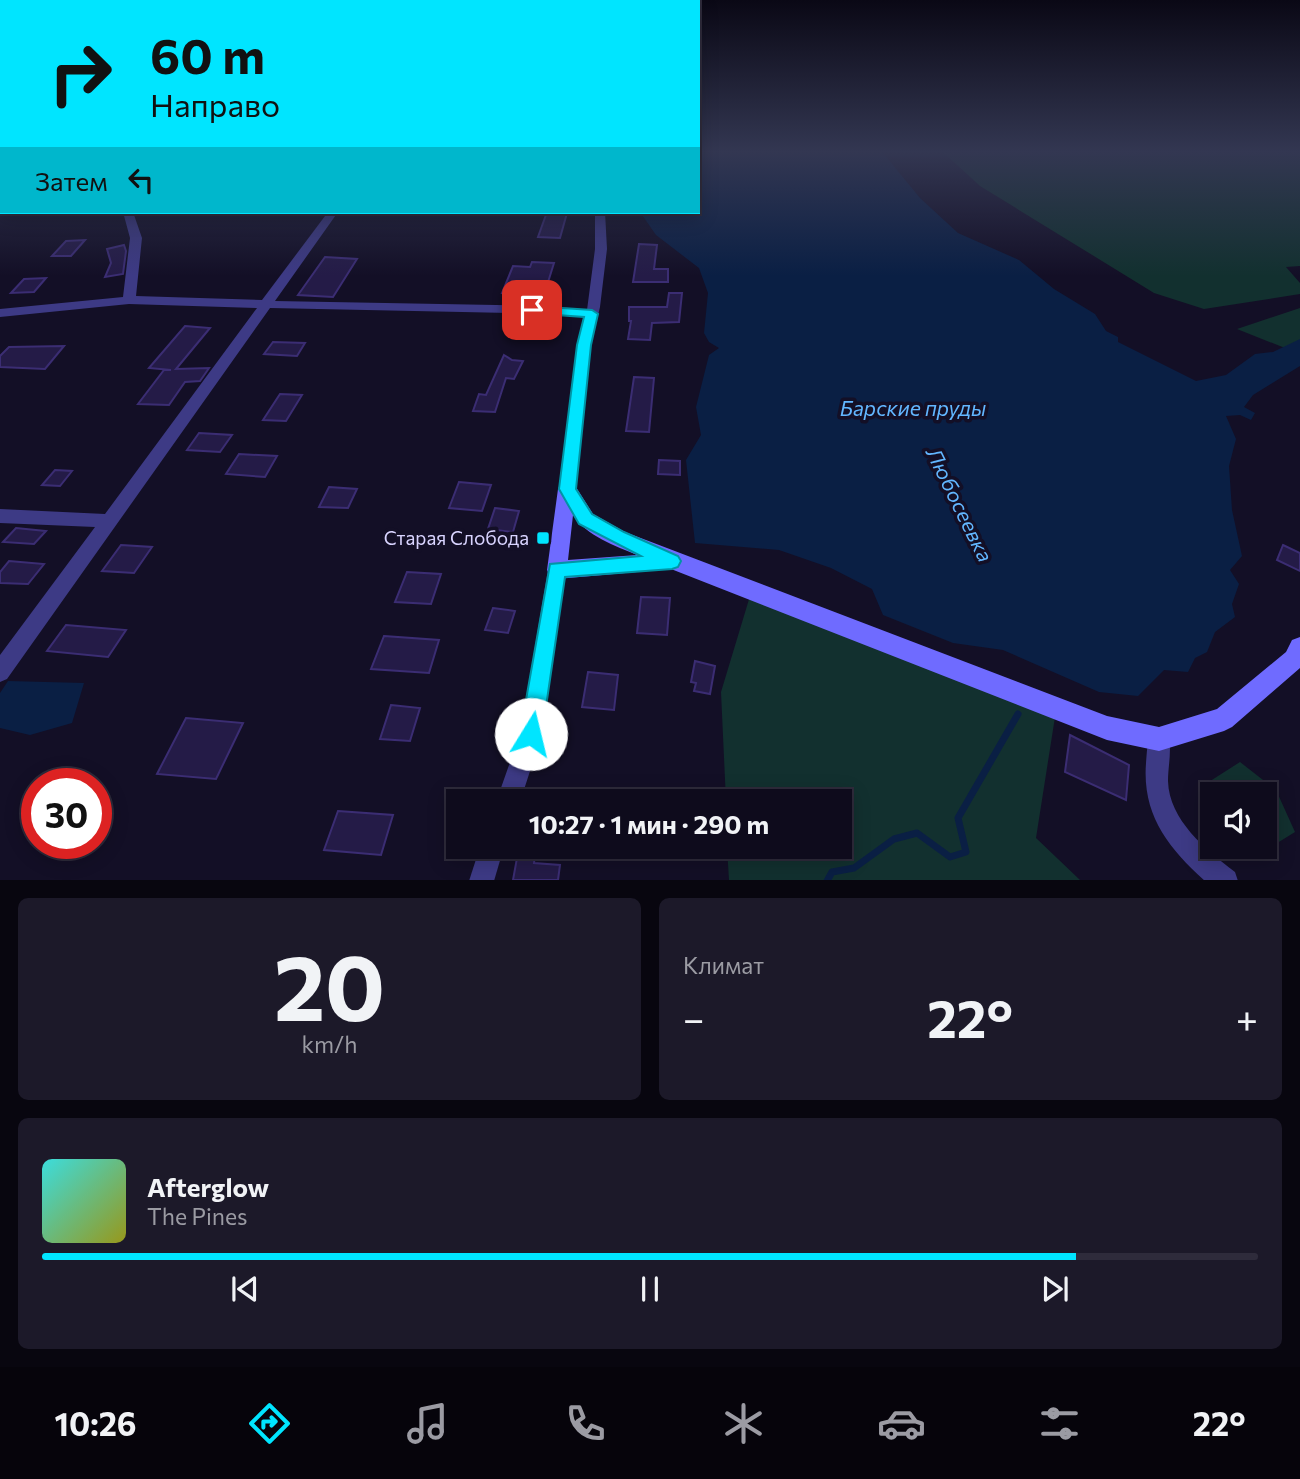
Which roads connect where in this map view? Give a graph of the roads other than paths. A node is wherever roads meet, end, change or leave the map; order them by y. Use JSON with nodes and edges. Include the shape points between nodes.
{"nodes":[{"id":1,"x":129,"y":214,"type":"edge"},
{"id":2,"x":331,"y":214,"type":"edge"},
{"id":3,"x":600,"y":214,"type":"edge"},
{"id":4,"x":129,"y":300,"type":"junction"},
{"id":5,"x":266,"y":305,"type":"junction"},
{"id":6,"x":0,"y":313,"type":"edge"},
{"id":7,"x":592,"y":314,"type":"junction"},
{"id":8,"x":567,"y":489,"type":"junction"},
{"id":9,"x":0,"y":516,"type":"edge"},
{"id":10,"x":586,"y":519,"type":"junction"},
{"id":11,"x":111,"y":520,"type":"junction"},
{"id":12,"x":562,"y":528,"type":"junction"},
{"id":13,"x":672,"y":561,"type":"junction"},
{"id":14,"x":557,"y":570,"type":"junction"},
{"id":15,"x":1300,"y":647,"type":"edge"},
{"id":16,"x":0,"y":672,"type":"edge"},
{"id":17,"x":1159,"y":738,"type":"junction"},
{"id":18,"x":512,"y":789,"type":"edge"},
{"id":19,"x":488,"y":859,"type":"edge"},
{"id":20,"x":481,"y":880,"type":"edge"},
{"id":21,"x":1226,"y":880,"type":"edge"}],
"edges":[{"from":1,"to":4,"type":"street","via":[[136,238]]},
{"from":2,"to":5,"type":"street"},
{"from":3,"to":7,"type":"street","via":[[601,249]]},
{"from":4,"to":5,"type":"street"},
{"from":4,"to":6,"type":"street"},
{"from":5,"to":7,"type":"street"},
{"from":5,"to":11,"type":"street"},
{"from":7,"to":8,"type":"street","via":[[584,345]]},
{"from":8,"to":10,"type":"street"},
{"from":8,"to":12,"type":"street"},
{"from":9,"to":11,"type":"street"},
{"from":10,"to":12,"type":"street"},
{"from":10,"to":13,"type":"street"},
{"from":11,"to":16,"type":"street"},
{"from":12,"to":14,"type":"street"},
{"from":13,"to":14,"type":"street"},
{"from":13,"to":17,"type":"street","via":[[1107,728]]},
{"from":14,"to":18,"type":"street","via":[[531,734]]},
{"from":15,"to":17,"type":"street","via":[[1294,659],[1224,719]]},
{"from":17,"to":21,"type":"street","via":[[1158,796],[1163,814],[1208,869]]},
{"from":19,"to":20,"type":"street"}]}
